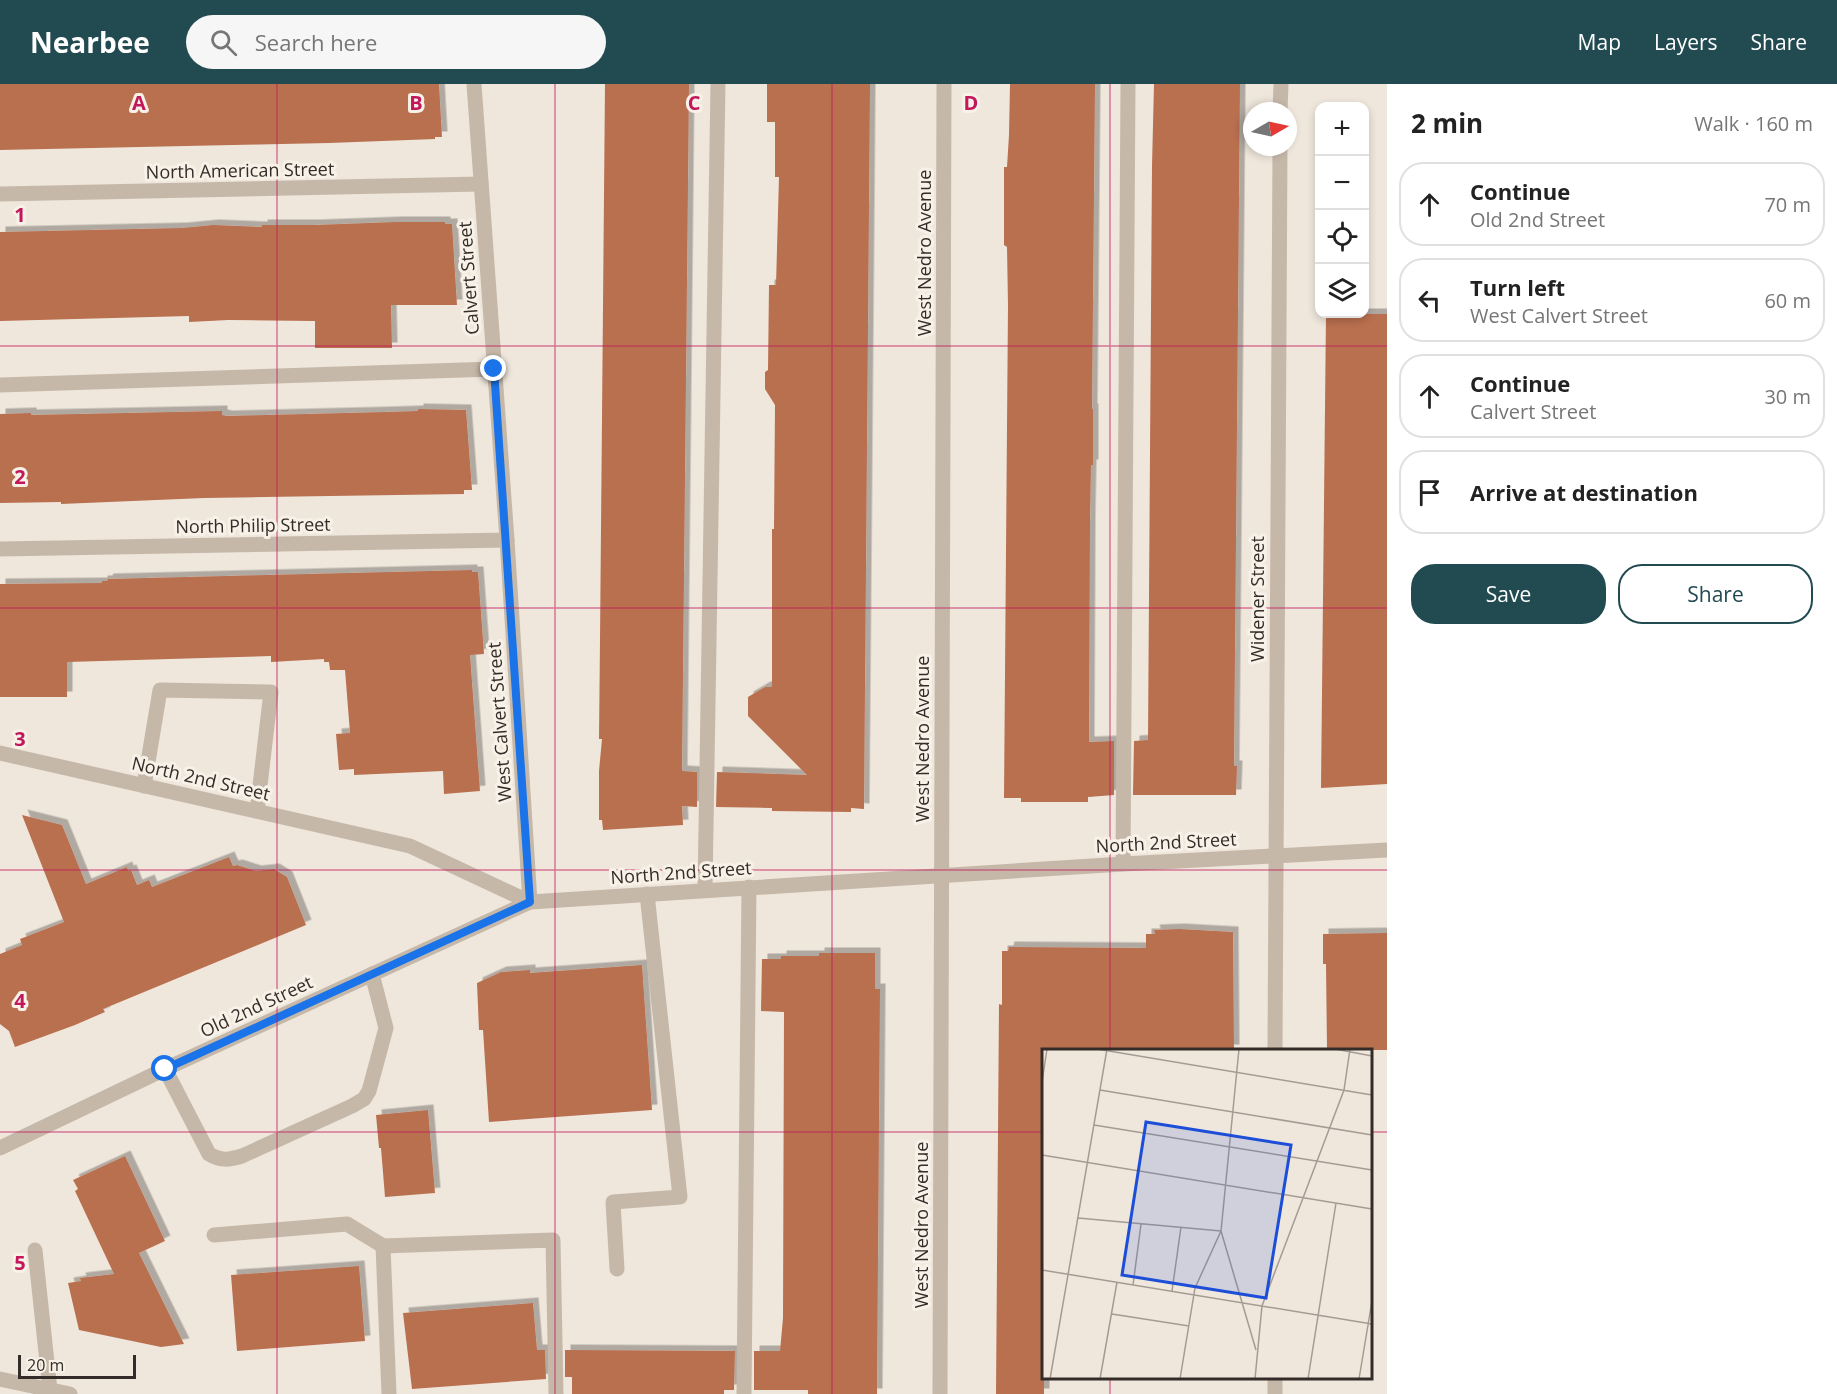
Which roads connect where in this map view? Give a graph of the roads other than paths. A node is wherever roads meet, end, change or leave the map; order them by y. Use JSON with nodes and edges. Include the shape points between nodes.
{"nodes":[{"id":1,"x":474,"y":84,"type":"edge"},
{"id":2,"x":718,"y":84,"type":"edge"},
{"id":3,"x":944,"y":84,"type":"edge"},
{"id":4,"x":1128,"y":84,"type":"edge"},
{"id":5,"x":1281,"y":84,"type":"edge"},
{"id":6,"x":1280,"y":102,"type":"edge"},
{"id":7,"x":1280,"y":156,"type":"edge"},
{"id":8,"x":481,"y":184,"type":"junction"},
{"id":9,"x":0,"y":194,"type":"edge"},
{"id":10,"x":494,"y":369,"type":"junction"},
{"id":11,"x":0,"y":385,"type":"edge"},
{"id":12,"x":507,"y":540,"type":"junction"},
{"id":13,"x":0,"y":549,"type":"edge"},
{"id":14,"x":0,"y":753,"type":"edge"},
{"id":15,"x":144,"y":786,"type":"junction"},
{"id":16,"x":257,"y":811,"type":"junction"},
{"id":17,"x":1387,"y":850,"type":"edge"},
{"id":18,"x":1275,"y":855,"type":"junction"},
{"id":19,"x":1123,"y":864,"type":"junction"},
{"id":20,"x":941,"y":877,"type":"junction"},
{"id":21,"x":749,"y":887,"type":"junction"},
{"id":22,"x":705,"y":890,"type":"junction"},
{"id":23,"x":647,"y":894,"type":"junction"},
{"id":24,"x":530,"y":902,"type":"junction"},
{"id":25,"x":372,"y":974,"type":"junction"},
{"id":26,"x":1275,"y":1049,"type":"edge"},
{"id":27,"x":165,"y":1069,"type":"junction"},
{"id":28,"x":0,"y":1148,"type":"edge"},
{"id":29,"x":214,"y":1235,"type":"dead end"},
{"id":30,"x":383,"y":1246,"type":"junction"},
{"id":31,"x":35,"y":1250,"type":"dead end"},
{"id":32,"x":617,"y":1269,"type":"dead end"},
{"id":33,"x":0,"y":1379,"type":"edge"},
{"id":34,"x":50,"y":1390,"type":"junction"},
{"id":35,"x":70,"y":1394,"type":"edge"},
{"id":36,"x":389,"y":1394,"type":"edge"},
{"id":37,"x":556,"y":1394,"type":"edge"},
{"id":38,"x":744,"y":1394,"type":"edge"},
{"id":39,"x":940,"y":1394,"type":"edge"}],
"edges":[{"from":1,"to":8,"type":"street","name":"Calvert Street"},
{"from":2,"to":22,"type":"street"},
{"from":3,"to":20,"type":"street","name":"West Nedro Avenue"},
{"from":4,"to":19,"type":"street"},
{"from":5,"to":6,"type":"street"},
{"from":7,"to":18,"type":"street","name":"Widener Street"},
{"from":8,"to":9,"type":"street","name":"North American Street"},
{"from":8,"to":10,"type":"street","name":"Calvert Street"},
{"from":10,"to":11,"type":"street"},
{"from":10,"to":12,"type":"street","name":"Calvert Street"},
{"from":12,"to":13,"type":"street","name":"North Philip Street"},
{"from":12,"to":24,"type":"street","name":"West Calvert Street"},
{"from":14,"to":15,"type":"street","name":"North 2nd Street"},
{"from":15,"to":16,"type":"street","name":"North 2nd Street"},
{"from":15,"to":16,"type":"street","via":[[160,690],[271,692]]},
{"from":16,"to":24,"type":"street","name":"North 2nd Street","via":[[410,846]]},
{"from":17,"to":18,"type":"street","name":"North 2nd Street"},
{"from":18,"to":19,"type":"street","name":"North 2nd Street"},
{"from":18,"to":26,"type":"street","name":"Widener Street"},
{"from":19,"to":20,"type":"street","name":"North 2nd Street"},
{"from":20,"to":21,"type":"street","name":"North 2nd Street"},
{"from":20,"to":39,"type":"street","name":"West Nedro Avenue"},
{"from":21,"to":22,"type":"street","name":"North 2nd Street"},
{"from":21,"to":38,"type":"street"},
{"from":22,"to":23,"type":"street","name":"North 2nd Street"},
{"from":23,"to":24,"type":"street","name":"North 2nd Street"},
{"from":23,"to":32,"type":"street","via":[[680,1197],[613,1202]]},
{"from":24,"to":25,"type":"street","name":"Old 2nd Street"},
{"from":25,"to":27,"type":"street","name":"Old 2nd Street"},
{"from":25,"to":27,"type":"street","via":[[386,1028],[369,1091],[352,1107],[242,1156],[218,1159],[210,1154]]},
{"from":27,"to":28,"type":"street","name":"Old 2nd Street"},
{"from":29,"to":30,"type":"street","via":[[347,1224]]},
{"from":30,"to":36,"type":"street"},
{"from":30,"to":37,"type":"street","via":[[553,1240]]},
{"from":31,"to":34,"type":"street"},
{"from":33,"to":34,"type":"street"},
{"from":34,"to":35,"type":"street"}]}
